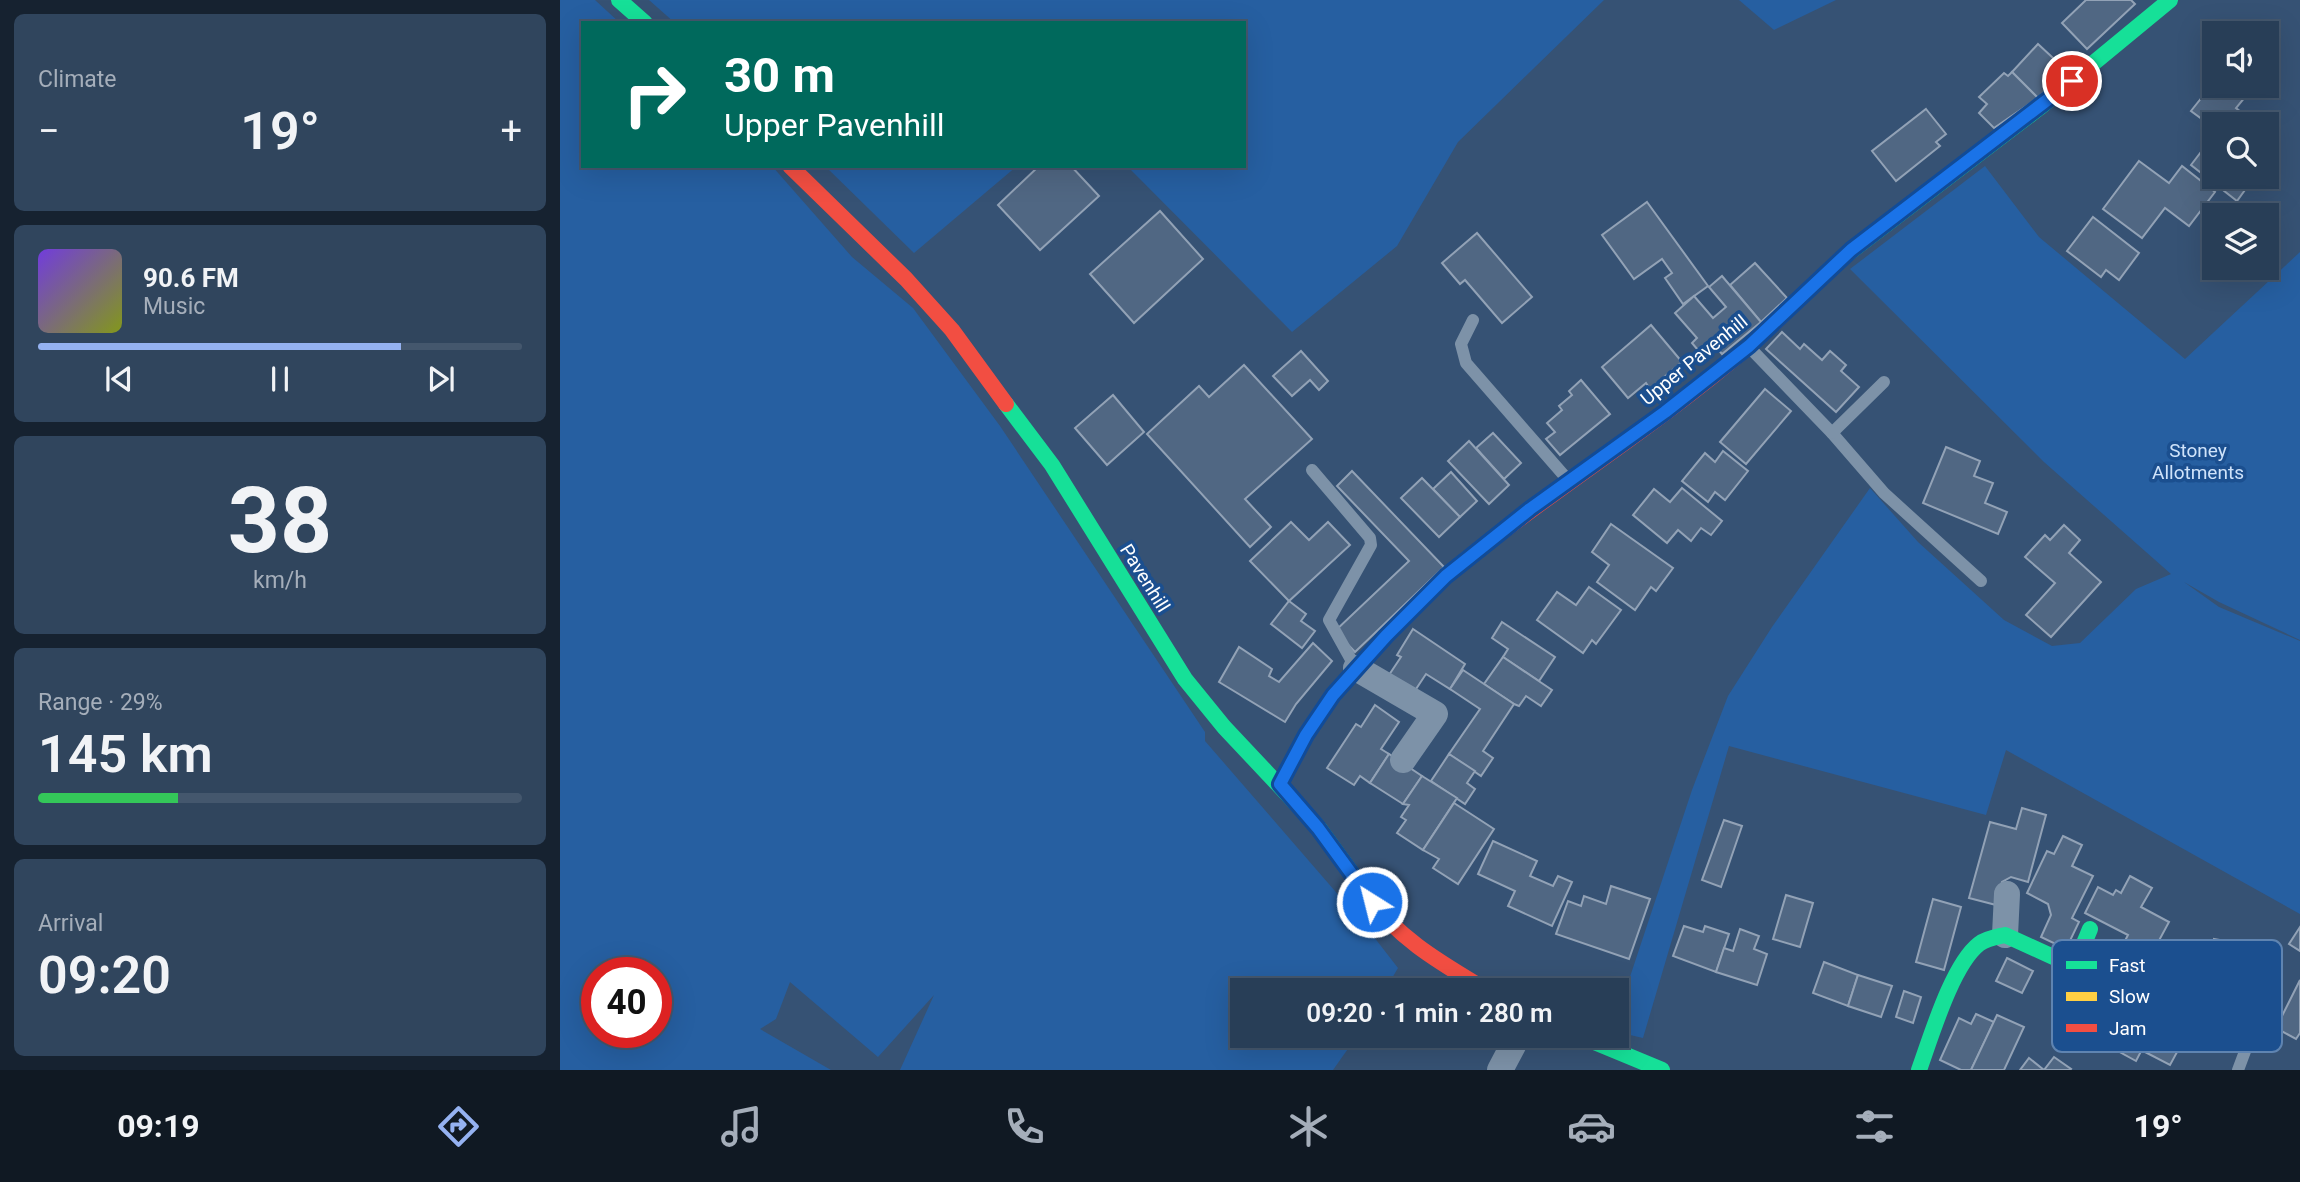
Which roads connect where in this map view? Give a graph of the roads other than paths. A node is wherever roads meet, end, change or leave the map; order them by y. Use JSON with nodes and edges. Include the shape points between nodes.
{"nodes":[{"id":1,"x":620,"y":0,"type":"edge"},
{"id":2,"x":2170,"y":0,"type":"edge"},
{"id":3,"x":643,"y":21,"type":"edge"},
{"id":4,"x":792,"y":168,"type":"edge"},
{"id":5,"x":1473,"y":320,"type":"dead end"},
{"id":6,"x":1749,"y":346,"type":"junction"},
{"id":7,"x":1884,"y":382,"type":"dead end"},
{"id":8,"x":1832,"y":433,"type":"junction"},
{"id":9,"x":1312,"y":470,"type":"dead end"},
{"id":10,"x":1568,"y":481,"type":"junction"},
{"id":11,"x":1981,"y":581,"type":"dead end"},
{"id":12,"x":1356,"y":668,"type":"junction"},
{"id":13,"x":1403,"y":760,"type":"dead end"},
{"id":14,"x":1280,"y":784,"type":"junction"},
{"id":15,"x":2007,"y":894,"type":"dead end"},
{"id":16,"x":2091,"y":929,"type":"dead end"},
{"id":17,"x":2006,"y":935,"type":"junction"},
{"id":18,"x":2085,"y":940,"type":"edge"},
{"id":19,"x":2052,"y":956,"type":"edge"},
{"id":20,"x":1466,"y":978,"type":"edge"},
{"id":21,"x":1512,"y":1048,"type":"edge"},
{"id":22,"x":1609,"y":1048,"type":"edge"},
{"id":23,"x":2245,"y":1052,"type":"edge"},
{"id":24,"x":1500,"y":1070,"type":"edge"},
{"id":25,"x":1662,"y":1070,"type":"edge"},
{"id":26,"x":1919,"y":1070,"type":"edge"},
{"id":27,"x":2238,"y":1070,"type":"edge"}],
"edges":[{"from":1,"to":3,"type":"street"},
{"from":2,"to":6,"type":"street","name":"Upper Pavenhill","via":[[2039,108],[1851,250]]},
{"from":4,"to":14,"type":"street","name":"Pavenhill","via":[[952,330],[1052,465],[1185,679]]},
{"from":5,"to":10,"type":"lane","via":[[1461,344],[1466,363]]},
{"from":6,"to":8,"type":"lane"},
{"from":6,"to":10,"type":"street","name":"Upper Pavenhill"},
{"from":7,"to":8,"type":"lane"},
{"from":8,"to":11,"type":"lane","via":[[1888,497]]},
{"from":9,"to":12,"type":"lane","via":[[1370,538],[1369,552],[1329,620]]},
{"from":10,"to":12,"type":"street","name":"Upper Pavenhill","via":[[1446,576]]},
{"from":12,"to":13,"type":"street","via":[[1435,714]]},
{"from":12,"to":14,"type":"street","name":"Upper Pavenhill","via":[[1306,735]]},
{"from":14,"to":20,"type":"street","name":"Pavenhill","via":[[1399,931]]},
{"from":15,"to":17,"type":"street"},
{"from":16,"to":18,"type":"street"},
{"from":17,"to":19,"type":"street"},
{"from":17,"to":26,"type":"street","via":[[1978,944],[1965,960]]},
{"from":21,"to":24,"type":"street"},
{"from":22,"to":25,"type":"street"},
{"from":23,"to":27,"type":"lane"}]}
